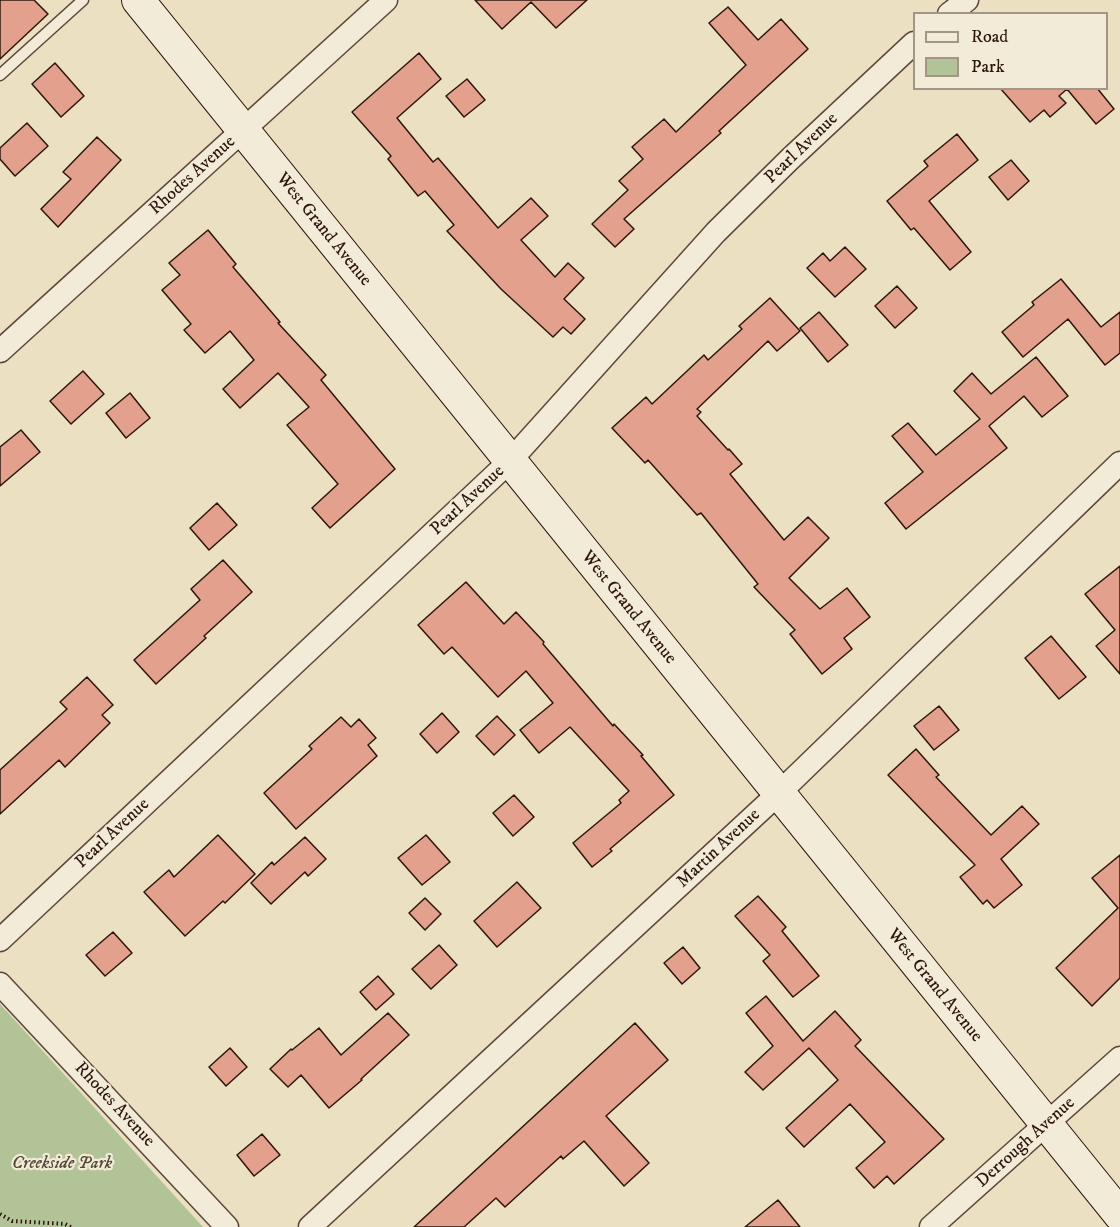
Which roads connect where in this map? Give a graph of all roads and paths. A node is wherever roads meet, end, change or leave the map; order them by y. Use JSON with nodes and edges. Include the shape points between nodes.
{"nodes":[{"id":1,"x":83,"y":0,"type":"edge"},
{"id":2,"x":138,"y":0,"type":"edge"},
{"id":3,"x":386,"y":0,"type":"edge"},
{"id":4,"x":967,"y":0,"type":"edge"},
{"id":5,"x":952,"y":12,"type":"edge"},
{"id":6,"x":913,"y":45,"type":"edge"},
{"id":7,"x":0,"y":75,"type":"edge"},
{"id":8,"x":243,"y":130,"type":"junction"},
{"id":9,"x":0,"y":351,"type":"edge"},
{"id":10,"x":510,"y":461,"type":"junction"},
{"id":11,"x":1120,"y":463,"type":"edge"},
{"id":12,"x":778,"y":794,"type":"junction"},
{"id":13,"x":0,"y":940,"type":"edge"},
{"id":14,"x":0,"y":984,"type":"edge"},
{"id":15,"x":1120,"y":1058,"type":"edge"},
{"id":16,"x":1047,"y":1125,"type":"junction"},
{"id":17,"x":0,"y":1214,"type":"edge"},
{"id":18,"x":1120,"y":1215,"type":"edge"},
{"id":19,"x":71,"y":1227,"type":"edge"},
{"id":20,"x":227,"y":1227,"type":"edge"},
{"id":21,"x":310,"y":1227,"type":"edge"},
{"id":22,"x":932,"y":1227,"type":"edge"}],
"edges":[{"from":1,"to":7,"type":"lane"},
{"from":2,"to":8,"type":"main road","name":"West Grand Avenue"},
{"from":3,"to":8,"type":"street","name":"Rhodes Avenue"},
{"from":4,"to":5,"type":"street"},
{"from":6,"to":10,"type":"street","name":"Pearl Avenue","via":[[716,232]]},
{"from":8,"to":9,"type":"street","name":"Rhodes Avenue"},
{"from":8,"to":10,"type":"main road","name":"West Grand Avenue"},
{"from":10,"to":12,"type":"main road","name":"West Grand Avenue"},
{"from":10,"to":13,"type":"street","name":"Pearl Avenue"},
{"from":11,"to":12,"type":"street","name":"Martin Avenue"},
{"from":12,"to":16,"type":"main road","name":"West Grand Avenue"},
{"from":12,"to":21,"type":"street","name":"Martin Avenue"},
{"from":14,"to":20,"type":"street","name":"Rhodes Avenue"},
{"from":15,"to":16,"type":"street","name":"Derrough Avenue"},
{"from":16,"to":18,"type":"main road","name":"West Grand Avenue"},
{"from":16,"to":22,"type":"street","name":"Derrough Avenue"},
{"from":17,"to":19,"type":"path","via":[[12,1221]]}]}
